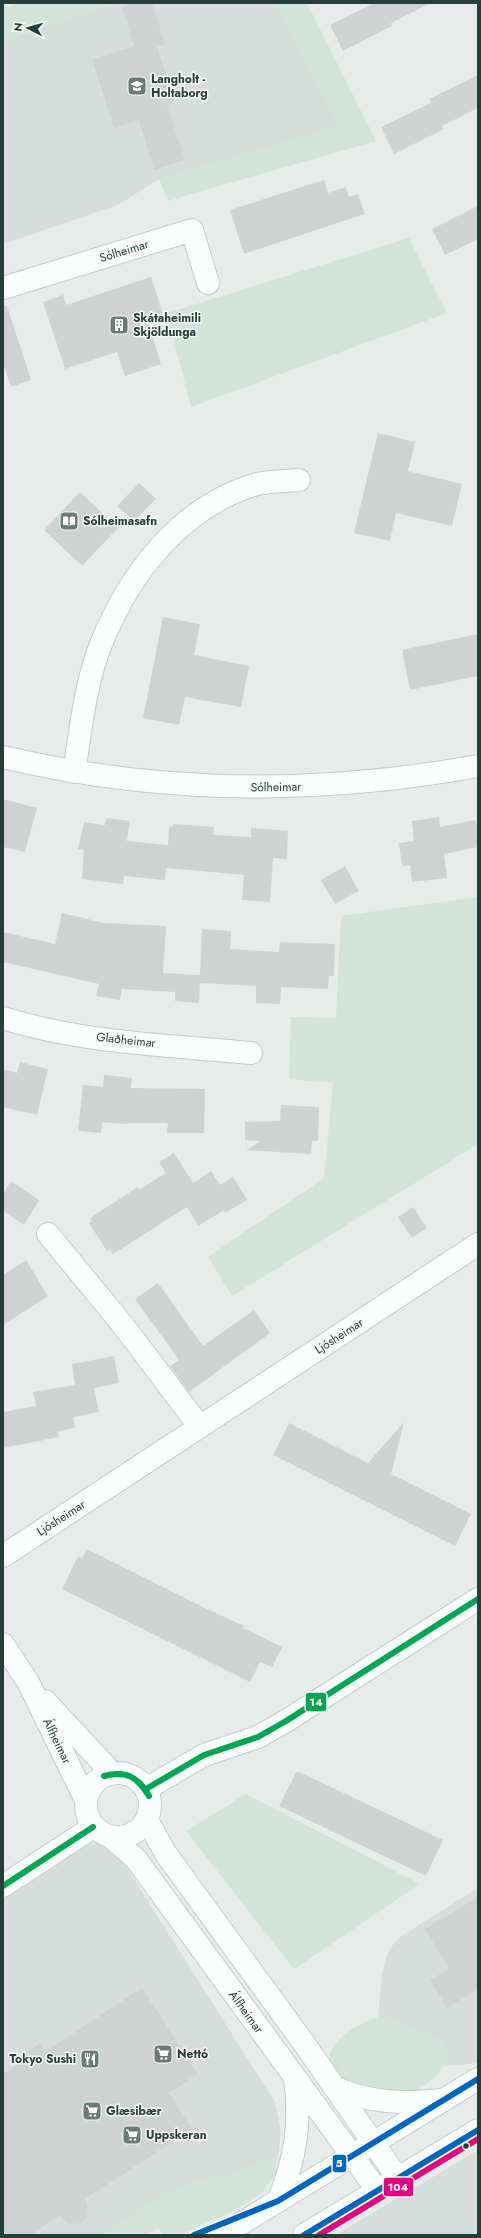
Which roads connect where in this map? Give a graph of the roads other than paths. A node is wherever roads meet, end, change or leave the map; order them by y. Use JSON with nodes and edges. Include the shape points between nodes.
{"nodes":[{"id":1,"x":208,"y":283,"type":"dead end"},
{"id":2,"x":3,"y":288,"type":"edge"},
{"id":3,"x":299,"y":480,"type":"dead end"},
{"id":4,"x":3,"y":757,"type":"edge"},
{"id":5,"x":478,"y":766,"type":"edge"},
{"id":6,"x":74,"y":772,"type":"junction"},
{"id":7,"x":3,"y":1018,"type":"edge"},
{"id":8,"x":251,"y":1053,"type":"dead end"},
{"id":9,"x":48,"y":1234,"type":"dead end"},
{"id":10,"x":478,"y":1244,"type":"edge"},
{"id":11,"x":200,"y":1427,"type":"junction"},
{"id":12,"x":3,"y":1556,"type":"edge"},
{"id":13,"x":478,"y":1599,"type":"edge"},
{"id":14,"x":3,"y":1644,"type":"edge"},
{"id":15,"x":28,"y":1682,"type":"junction"},
{"id":16,"x":112,"y":1773,"type":"junction"},
{"id":17,"x":146,"y":1789,"type":"junction"},
{"id":18,"x":86,"y":1800,"type":"junction"},
{"id":19,"x":147,"y":1820,"type":"junction"},
{"id":20,"x":93,"y":1827,"type":"junction"},
{"id":21,"x":112,"y":1838,"type":"junction"},
{"id":22,"x":3,"y":1886,"type":"edge"},
{"id":23,"x":295,"y":2076,"type":"junction"},
{"id":24,"x":478,"y":2079,"type":"edge"},
{"id":25,"x":334,"y":2087,"type":"junction"},
{"id":26,"x":446,"y":2100,"type":"junction"},
{"id":27,"x":478,"y":2130,"type":"edge"},
{"id":28,"x":373,"y":2142,"type":"junction"},
{"id":29,"x":352,"y":2156,"type":"junction"},
{"id":30,"x":397,"y":2178,"type":"junction"},
{"id":31,"x":377,"y":2190,"type":"junction"},
{"id":32,"x":278,"y":2201,"type":"junction"},
{"id":33,"x":222,"y":2235,"type":"edge"},
{"id":34,"x":304,"y":2235,"type":"edge"}],
"edges":[{"from":1,"to":2,"type":"street","name":"Sólheimar","via":[[192,230]]},
{"from":3,"to":6,"type":"street","via":[[257,484],[216,502],[173,532],[144,564],[121,603],[101,645],[87,695]]},
{"from":4,"to":6,"type":"street","name":"Sólheimar"},
{"from":5,"to":6,"type":"street","name":"Sólheimar","via":[[371,782],[260,787],[193,785]]},
{"from":7,"to":8,"type":"street","name":"Glaðheimar","via":[[26,1025],[88,1036]]},
{"from":9,"to":11,"type":"street","via":[[122,1324]]},
{"from":10,"to":11,"type":"street","name":"Ljósheimar"},
{"from":11,"to":12,"type":"street","name":"Ljósheimar"},
{"from":13,"to":17,"type":"street","via":[[286,1721],[258,1737],[204,1755]]},
{"from":14,"to":15,"type":"street","name":"Álfheimar"},
{"from":15,"to":16,"type":"street","name":"Álfheimar"},
{"from":15,"to":18,"type":"street","name":"Álfheimar"},
{"from":16,"to":17,"type":"street","via":[[132,1776]]},
{"from":16,"to":18,"type":"street","via":[[95,1782]]},
{"from":17,"to":19,"type":"street","via":[[150,1799]]},
{"from":18,"to":20,"type":"street","via":[[85,1810]]},
{"from":19,"to":21,"type":"street","via":[[133,1834],[123,1838]]},
{"from":19,"to":25,"type":"street","via":[[166,1854]]},
{"from":20,"to":21,"type":"street"},
{"from":20,"to":22,"type":"street"},
{"from":21,"to":23,"type":"street","name":"Álfheimar","via":[[136,1859]]},
{"from":23,"to":29,"type":"street","name":"Álfheimar"},
{"from":23,"to":32,"type":"street","via":[[299,2106],[295,2151],[289,2177]]},
{"from":24,"to":26,"type":"street"},
{"from":25,"to":26,"type":"street","via":[[370,2100]]},
{"from":25,"to":28,"type":"street"},
{"from":26,"to":28,"type":"street"},
{"from":27,"to":30,"type":"street"},
{"from":28,"to":29,"type":"street"},
{"from":28,"to":30,"type":"street"},
{"from":29,"to":31,"type":"street","name":"Álfheimar"},
{"from":29,"to":32,"type":"street"},
{"from":30,"to":31,"type":"street"},
{"from":31,"to":34,"type":"street"},
{"from":32,"to":33,"type":"street"}]}
